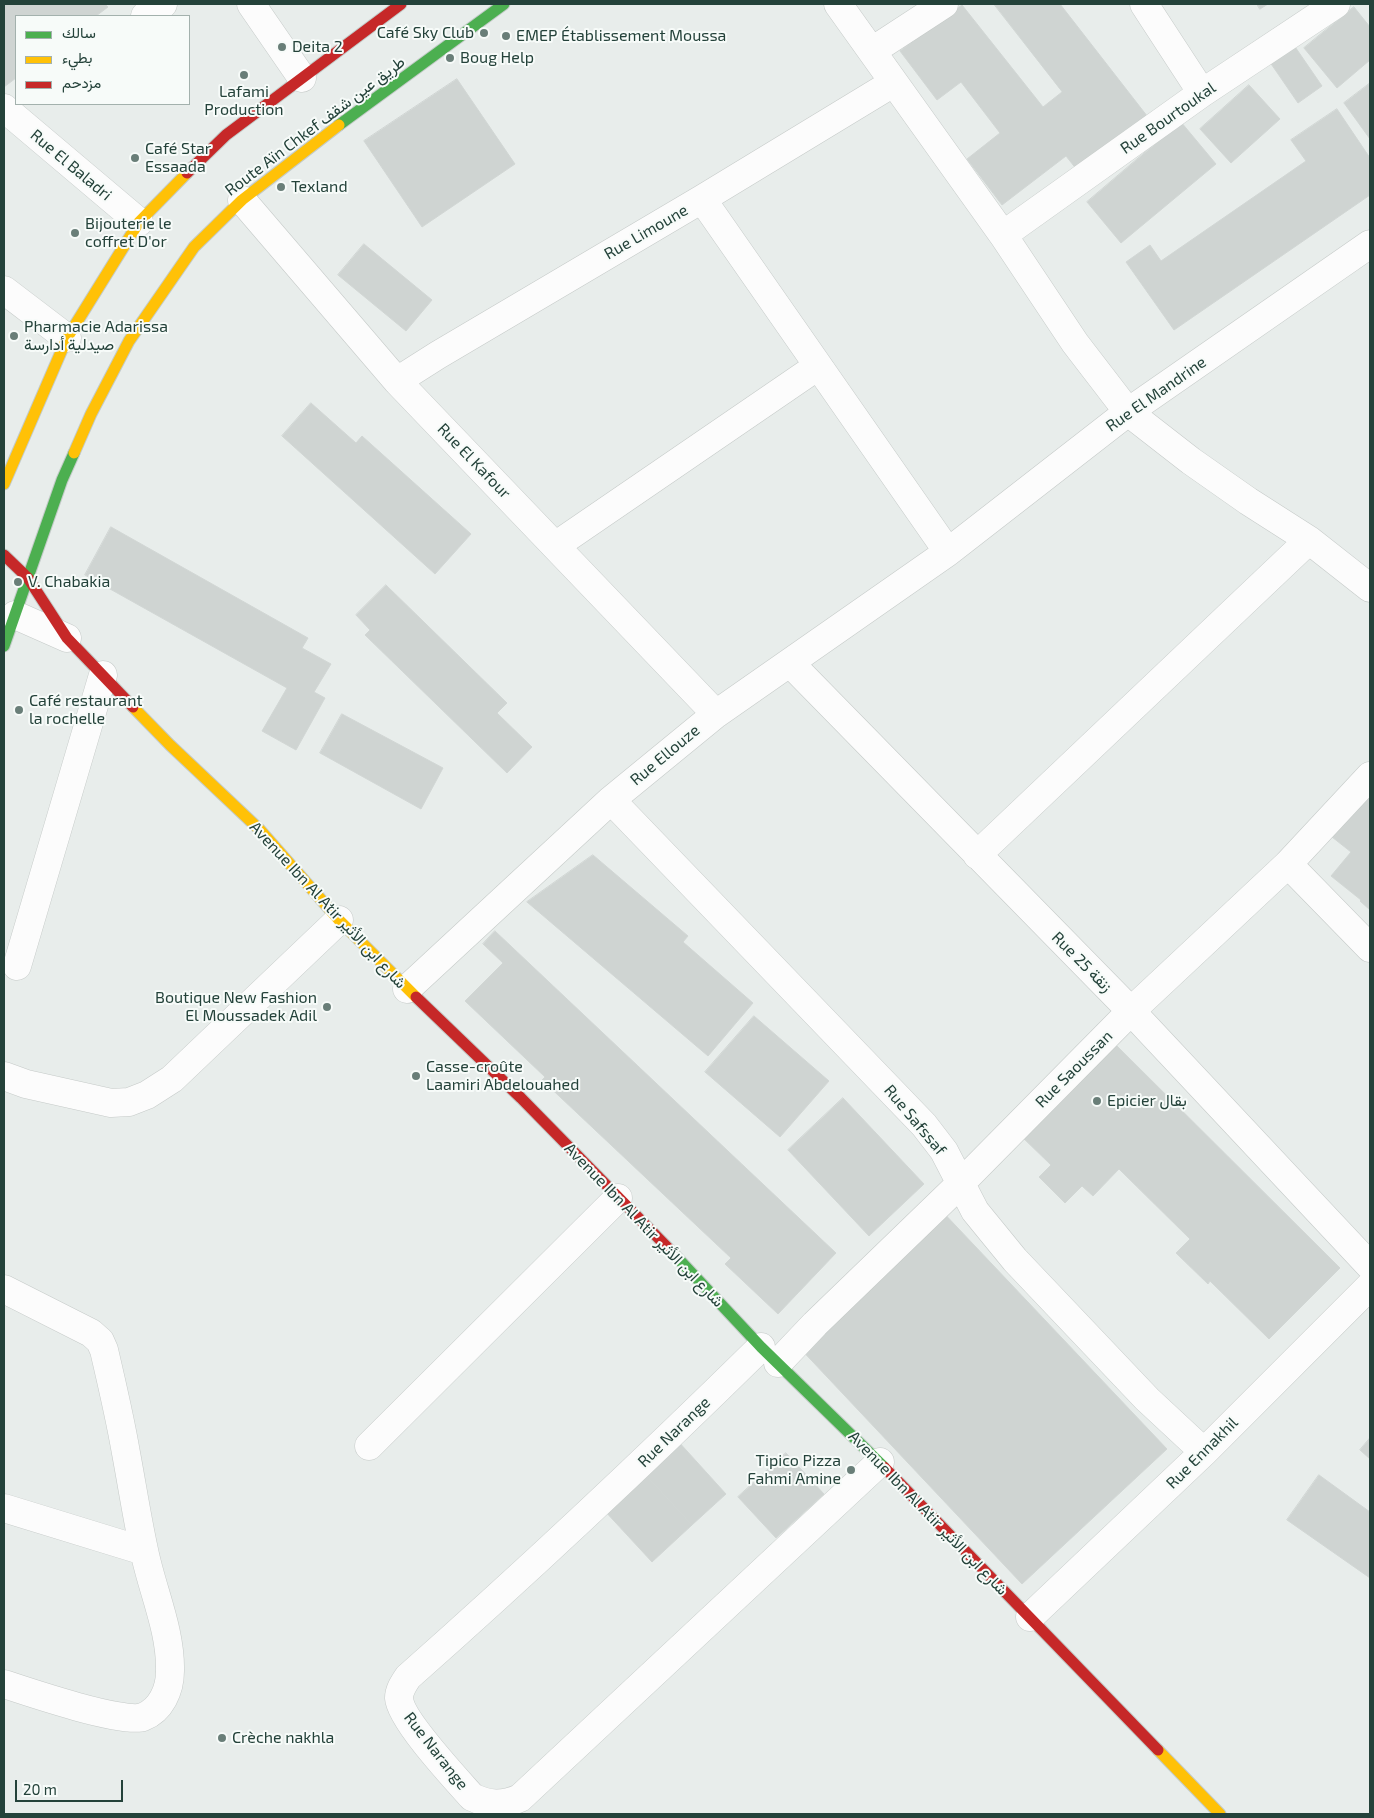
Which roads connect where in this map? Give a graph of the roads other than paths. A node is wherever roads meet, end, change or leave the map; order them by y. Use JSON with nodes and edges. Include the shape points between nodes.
{"nodes":[{"id":1,"x":125,"y":4,"type":"edge"},
{"id":2,"x":163,"y":4,"type":"edge"},
{"id":3,"x":251,"y":4,"type":"edge"},
{"id":4,"x":401,"y":4,"type":"edge"},
{"id":5,"x":504,"y":4,"type":"edge"},
{"id":6,"x":838,"y":4,"type":"edge"},
{"id":7,"x":944,"y":4,"type":"edge"},
{"id":8,"x":1144,"y":4,"type":"edge"},
{"id":9,"x":1336,"y":4,"type":"edge"},
{"id":10,"x":133,"y":15,"type":"edge"},
{"id":11,"x":146,"y":15,"type":"edge"},
{"id":12,"x":872,"y":51,"type":"junction"},
{"id":13,"x":302,"y":78,"type":"junction"},
{"id":14,"x":893,"y":83,"type":"junction"},
{"id":15,"x":1202,"y":93,"type":"junction"},
{"id":16,"x":7,"y":108,"type":"edge"},
{"id":17,"x":702,"y":199,"type":"junction"},
{"id":18,"x":242,"y":200,"type":"junction"},
{"id":19,"x":139,"y":222,"type":"junction"},
{"id":20,"x":1003,"y":235,"type":"junction"},
{"id":21,"x":1370,"y":244,"type":"edge"},
{"id":22,"x":4,"y":290,"type":"edge"},
{"id":23,"x":67,"y":338,"type":"junction"},
{"id":24,"x":818,"y":366,"type":"junction"},
{"id":25,"x":397,"y":381,"type":"junction"},
{"id":26,"x":1128,"y":412,"type":"junction"},
{"id":27,"x":4,"y":484,"type":"edge"},
{"id":28,"x":1309,"y":540,"type":"junction"},
{"id":29,"x":556,"y":546,"type":"junction"},
{"id":30,"x":948,"y":552,"type":"junction"},
{"id":31,"x":4,"y":555,"type":"edge"},
{"id":32,"x":28,"y":578,"type":"junction"},
{"id":33,"x":1370,"y":588,"type":"edge"},
{"id":34,"x":9,"y":612,"type":"edge"},
{"id":35,"x":67,"y":638,"type":"junction"},
{"id":36,"x":4,"y":646,"type":"edge"},
{"id":37,"x":790,"y":663,"type":"junction"},
{"id":38,"x":103,"y":675,"type":"junction"},
{"id":39,"x":716,"y":714,"type":"junction"},
{"id":40,"x":1370,"y":776,"type":"edge"},
{"id":41,"x":611,"y":800,"type":"junction"},
{"id":42,"x":977,"y":855,"type":"junction"},
{"id":43,"x":1288,"y":864,"type":"junction"},
{"id":44,"x":339,"y":920,"type":"junction"},
{"id":45,"x":1370,"y":948,"type":"edge"},
{"id":46,"x":18,"y":966,"type":"dead end"},
{"id":47,"x":407,"y":989,"type":"junction"},
{"id":48,"x":1130,"y":1011,"type":"junction"},
{"id":49,"x":4,"y":1076,"type":"edge"},
{"id":50,"x":960,"y":1184,"type":"junction"},
{"id":51,"x":618,"y":1198,"type":"junction"},
{"id":52,"x":1370,"y":1266,"type":"edge"},
{"id":53,"x":1370,"y":1286,"type":"edge"},
{"id":54,"x":4,"y":1289,"type":"edge"},
{"id":55,"x":769,"y":1355,"type":"junction"},
{"id":56,"x":369,"y":1446,"type":"dead end"},
{"id":57,"x":1204,"y":1452,"type":"junction"},
{"id":58,"x":880,"y":1462,"type":"junction"},
{"id":59,"x":4,"y":1508,"type":"edge"},
{"id":60,"x":144,"y":1551,"type":"junction"},
{"id":61,"x":1030,"y":1617,"type":"junction"},
{"id":62,"x":4,"y":1684,"type":"edge"},
{"id":63,"x":1220,"y":1814,"type":"edge"}],
"edges":[{"from":1,"to":10,"type":"street"},
{"from":2,"to":11,"type":"street"},
{"from":3,"to":13,"type":"street"},
{"from":4,"to":13,"type":"street"},
{"from":5,"to":18,"type":"street","name":"Route Aïn Chkef طريق عين شقف"},
{"from":6,"to":12,"type":"street"},
{"from":7,"to":12,"type":"street"},
{"from":8,"to":15,"type":"street"},
{"from":9,"to":15,"type":"street","name":"Rue Bourtoukal"},
{"from":12,"to":14,"type":"street"},
{"from":13,"to":19,"type":"street","via":[[226,135]]},
{"from":14,"to":17,"type":"street","name":"Rue Limoune"},
{"from":14,"to":20,"type":"street"},
{"from":15,"to":20,"type":"street","name":"Rue Bourtoukal"},
{"from":16,"to":19,"type":"street","name":"Rue El Baladri"},
{"from":17,"to":24,"type":"street"},
{"from":17,"to":25,"type":"street","name":"Rue Limoune"},
{"from":18,"to":25,"type":"street","name":"Rue El Kafour"},
{"from":18,"to":32,"type":"street","name":"Route Aïn Chkef طريق عين شقف","via":[[194,247],[129,341],[91,414],[66,472]]},
{"from":19,"to":23,"type":"street"},
{"from":20,"to":26,"type":"street","via":[[1075,343]]},
{"from":21,"to":26,"type":"street","name":"Rue El Mandrine"},
{"from":22,"to":23,"type":"street"},
{"from":23,"to":27,"type":"street"},
{"from":24,"to":29,"type":"street"},
{"from":24,"to":30,"type":"street"},
{"from":25,"to":29,"type":"street","name":"Rue El Kafour"},
{"from":26,"to":28,"type":"street","via":[[1191,461]]},
{"from":26,"to":30,"type":"street","name":"Rue El Mandrine"},
{"from":28,"to":33,"type":"street"},
{"from":28,"to":42,"type":"street"},
{"from":29,"to":39,"type":"street","name":"Rue El Kafour"},
{"from":30,"to":37,"type":"street","name":"Rue Ellouze"},
{"from":31,"to":32,"type":"street","name":"Avenue Ibn Al Atir شارع ابن الأثير"},
{"from":32,"to":34,"type":"street","name":"Route Aïn Chkef طريق عين شقف"},
{"from":32,"to":35,"type":"street","name":"Avenue Ibn Al Atir شارع ابن الأثير"},
{"from":34,"to":35,"type":"street","name":"Avenue Ibn Al Atir شارع ابن الأثير"},
{"from":34,"to":36,"type":"street","name":"Route Aïn Chkef طريق عين شقف"},
{"from":35,"to":38,"type":"street","name":"Avenue Ibn Al Atir شارع ابن الأثير"},
{"from":37,"to":39,"type":"street","name":"Rue Ellouze"},
{"from":37,"to":42,"type":"street","name":"Rue 25 زنقة"},
{"from":38,"to":44,"type":"street","name":"Avenue Ibn Al Atir شارع ابن الأثير","via":[[170,745],[260,830]]},
{"from":38,"to":46,"type":"street"},
{"from":39,"to":41,"type":"street","name":"Rue Ellouze"},
{"from":40,"to":43,"type":"street","name":"Rue Saoussan"},
{"from":41,"to":47,"type":"street","name":"Rue Ellouze"},
{"from":41,"to":50,"type":"street","name":"Rue Safssaf","via":[[924,1125],[944,1151]]},
{"from":42,"to":48,"type":"street","name":"Rue 25 زنقة"},
{"from":43,"to":45,"type":"street"},
{"from":43,"to":48,"type":"street","name":"Rue Saoussan"},
{"from":44,"to":47,"type":"street","name":"Avenue Ibn Al Atir شارع ابن الأثير"},
{"from":44,"to":49,"type":"street","via":[[172,1079],[147,1095],[129,1102],[111,1103]]},
{"from":47,"to":51,"type":"street","name":"Avenue Ibn Al Atir شارع ابن الأثير","via":[[521,1098]]},
{"from":48,"to":50,"type":"street","name":"Rue Saoussan"},
{"from":48,"to":52,"type":"street","name":"Rue 25 زنقة"},
{"from":50,"to":55,"type":"street","name":"Rue Saoussan","via":[[814,1324]]},
{"from":50,"to":57,"type":"street","name":"Rue Safssaf","via":[[975,1211],[1015,1260],[1147,1398]]},
{"from":51,"to":55,"type":"street","name":"Avenue Ibn Al Atir شارع ابن الأثير"},
{"from":51,"to":56,"type":"street"},
{"from":53,"to":57,"type":"street","name":"Rue Ennakhil"},
{"from":54,"to":60,"type":"street","via":[[84,1329],[100,1341],[126,1451]]},
{"from":55,"to":58,"type":"street","name":"Avenue Ibn Al Atir شارع ابن الأثير"},
{"from":55,"to":58,"type":"street","name":"Rue Narange","via":[[672,1434],[536,1563],[408,1677],[399,1698],[404,1712],[472,1797],[482,1802],[507,1804],[520,1798]]},
{"from":57,"to":61,"type":"street","name":"Rue Ennakhil"},
{"from":58,"to":61,"type":"street","name":"Avenue Ibn Al Atir شارع ابن الأثير"},
{"from":59,"to":60,"type":"street"},
{"from":60,"to":62,"type":"street","via":[[168,1644],[170,1673],[166,1694],[155,1710],[142,1718],[121,1717]]},
{"from":61,"to":63,"type":"street","name":"Avenue Ibn Al Atir شارع ابن الأثير"}]}
